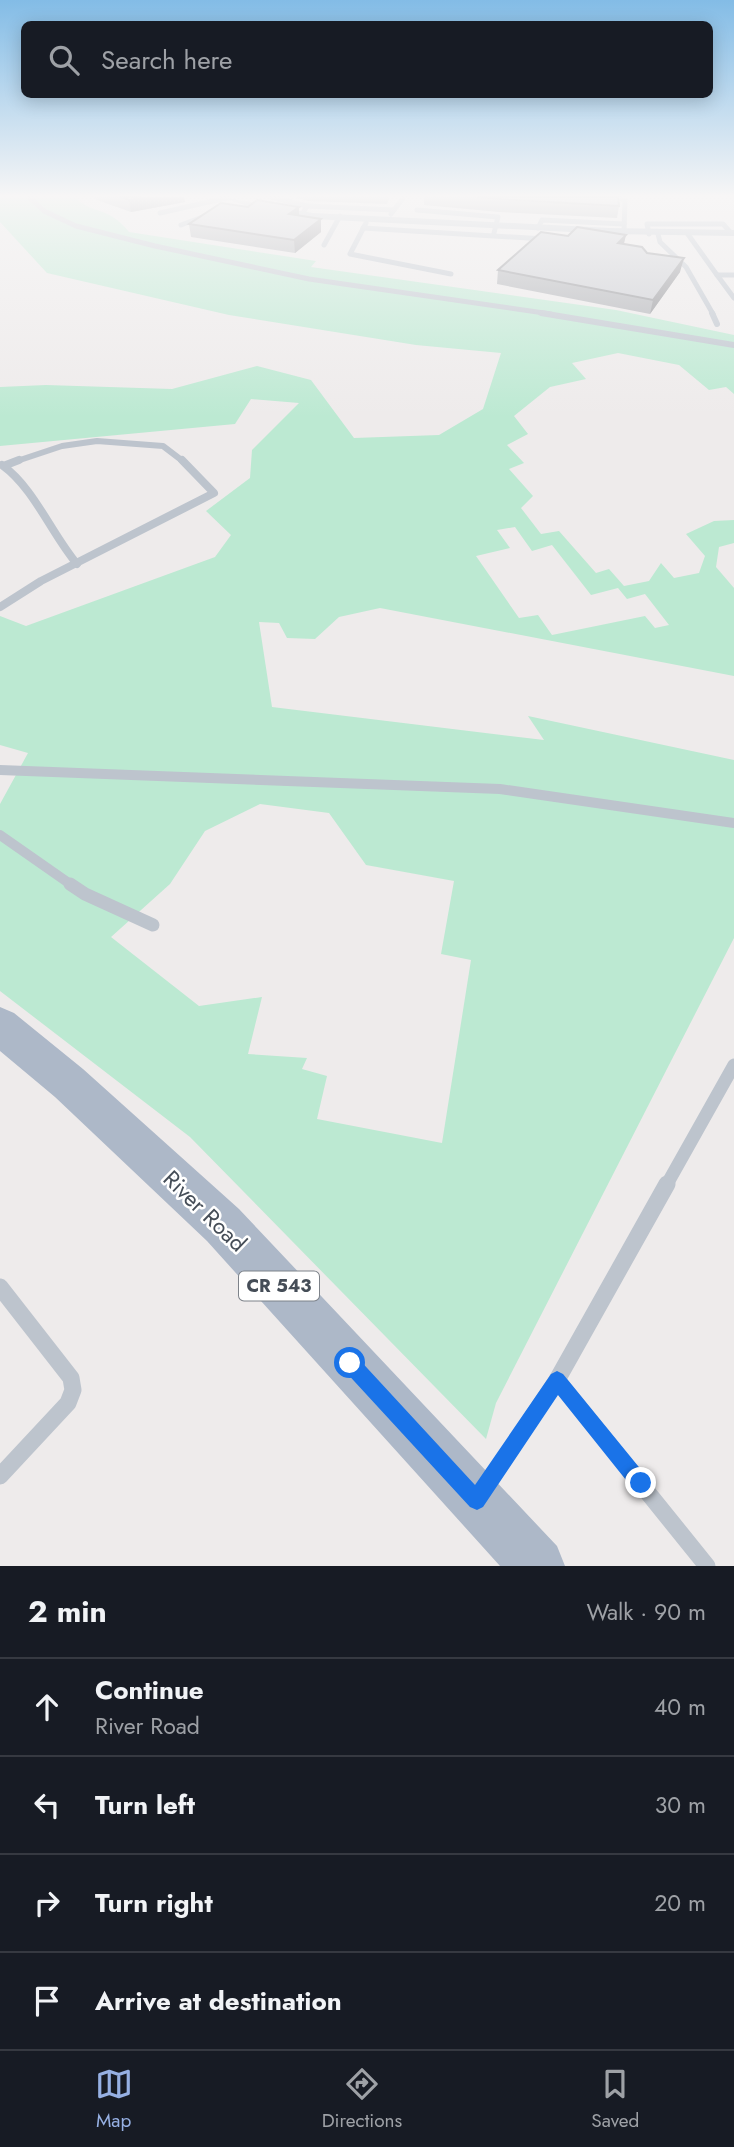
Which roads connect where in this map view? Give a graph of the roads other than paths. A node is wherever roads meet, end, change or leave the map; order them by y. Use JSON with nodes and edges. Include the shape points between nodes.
{"nodes":[{"id":1,"x":267,"y":270,"type":"edge"},
{"id":2,"x":431,"y":270,"type":"edge"},
{"id":3,"x":686,"y":270,"type":"edge"},
{"id":4,"x":714,"y":270,"type":"edge"},
{"id":5,"x":451,"y":274,"type":"dead end"},
{"id":6,"x":718,"y":275,"type":"junction"},
{"id":7,"x":734,"y":275,"type":"edge"},
{"id":8,"x":734,"y":298,"type":"edge"},
{"id":9,"x":716,"y":324,"type":"dead end"},
{"id":10,"x":734,"y":345,"type":"edge"},
{"id":11,"x":3,"y":465,"type":"edge"},
{"id":12,"x":77,"y":564,"type":"junction"},
{"id":13,"x":0,"y":607,"type":"edge"},
{"id":14,"x":0,"y":770,"type":"edge"},
{"id":15,"x":734,"y":823,"type":"edge"},
{"id":16,"x":0,"y":835,"type":"edge"},
{"id":17,"x":153,"y":925,"type":"dead end"},
{"id":18,"x":0,"y":1027,"type":"edge"},
{"id":19,"x":734,"y":1065,"type":"edge"},
{"id":20,"x":0,"y":1287,"type":"edge"},
{"id":21,"x":557,"y":1380,"type":"junction"},
{"id":22,"x":0,"y":1476,"type":"edge"},
{"id":23,"x":477,"y":1500,"type":"junction"},
{"id":24,"x":537,"y":1566,"type":"edge"},
{"id":25,"x":708,"y":1566,"type":"edge"}],
"edges":[{"from":1,"to":10,"type":"lane"},
{"from":2,"to":5,"type":"lane"},
{"from":3,"to":9,"type":"lane"},
{"from":4,"to":6,"type":"lane"},
{"from":6,"to":7,"type":"lane"},
{"from":6,"to":8,"type":"lane"},
{"from":11,"to":12,"type":"lane","via":[[20,478]]},
{"from":11,"to":12,"type":"lane","via":[[51,448],[97,441],[163,446],[214,493]]},
{"from":12,"to":13,"type":"lane"},
{"from":14,"to":15,"type":"lane","via":[[500,789]]},
{"from":16,"to":17,"type":"lane","via":[[85,894]]},
{"from":18,"to":23,"type":"main road","name":"River Road","number":"CR 543","via":[[69,1083],[223,1225]]},
{"from":19,"to":21,"type":"lane"},
{"from":20,"to":22,"type":"lane","via":[[71,1378],[73,1390],[68,1403]]},
{"from":21,"to":23,"type":"lane"},
{"from":21,"to":25,"type":"lane"},
{"from":23,"to":24,"type":"main road","name":"River Road","number":"CR 543"}]}
